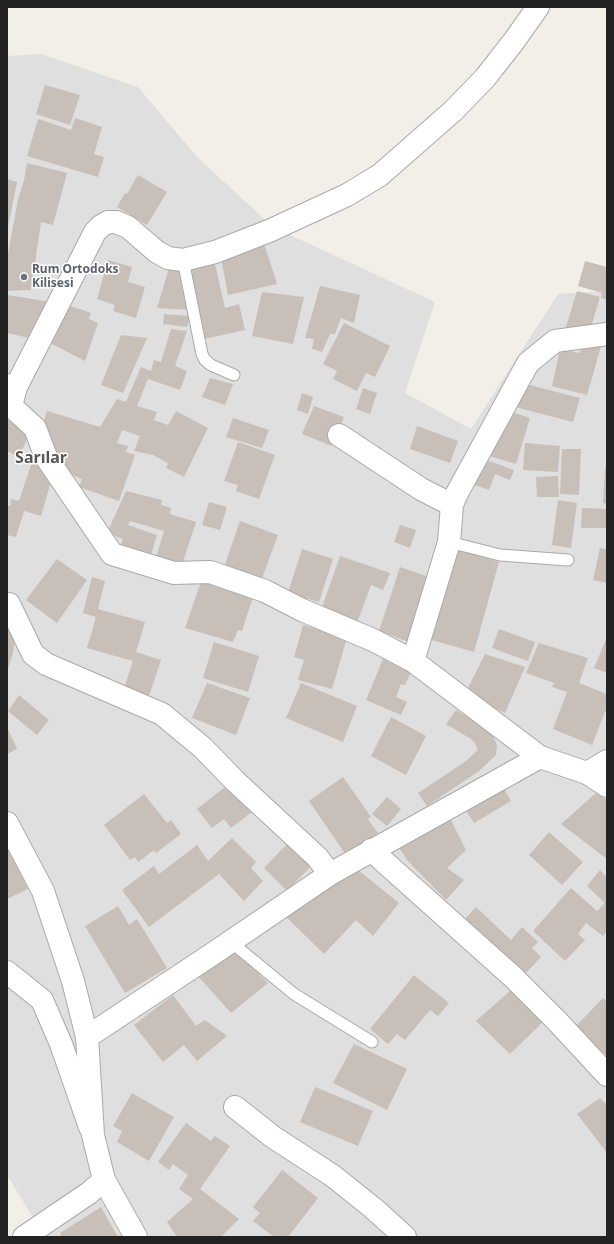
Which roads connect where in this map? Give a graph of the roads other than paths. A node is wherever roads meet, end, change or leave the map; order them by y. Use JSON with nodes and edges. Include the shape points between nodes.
{"nodes":[{"id":1,"x":538,"y":7,"type":"edge"},
{"id":2,"x":182,"y":260,"type":"junction"},
{"id":3,"x":607,"y":334,"type":"edge"},
{"id":4,"x":234,"y":375,"type":"dead end"},
{"id":5,"x":11,"y":386,"type":"edge"},
{"id":6,"x":339,"y":435,"type":"dead end"},
{"id":7,"x":452,"y":504,"type":"junction"},
{"id":8,"x":449,"y":542,"type":"junction"},
{"id":9,"x":568,"y":560,"type":"dead end"},
{"id":10,"x":9,"y":604,"type":"dead end"},
{"id":11,"x":413,"y":661,"type":"junction"},
{"id":12,"x":540,"y":758,"type":"junction"},
{"id":13,"x":607,"y":761,"type":"edge"},
{"id":14,"x":587,"y":773,"type":"junction"},
{"id":15,"x":607,"y":786,"type":"edge"},
{"id":16,"x":7,"y":823,"type":"edge"},
{"id":17,"x":371,"y":850,"type":"junction"},
{"id":18,"x":330,"y":874,"type":"junction"},
{"id":19,"x":231,"y":942,"type":"junction"},
{"id":20,"x":7,"y":972,"type":"edge"},
{"id":21,"x":88,"y":1037,"type":"junction"},
{"id":22,"x":372,"y":1042,"type":"dead end"},
{"id":23,"x":607,"y":1075,"type":"edge"},
{"id":24,"x":235,"y":1107,"type":"dead end"},
{"id":25,"x":93,"y":1135,"type":"junction"},
{"id":26,"x":104,"y":1180,"type":"junction"},
{"id":27,"x":24,"y":1237,"type":"edge"},
{"id":28,"x":136,"y":1237,"type":"edge"},
{"id":29,"x":405,"y":1237,"type":"edge"}],
"edges":[{"from":1,"to":2,"type":"street","via":[[485,78],[453,112],[380,175],[347,195],[269,231],[215,252]]},
{"from":2,"to":4,"type":"lane","via":[[202,354],[211,365]]},
{"from":2,"to":5,"type":"street","via":[[168,258],[157,252],[128,226],[108,222],[101,226],[95,232]]},
{"from":3,"to":7,"type":"street","via":[[556,341],[528,363]]},
{"from":5,"to":11,"type":"street","via":[[11,406],[35,428],[46,457],[112,554],[174,573],[210,572],[265,591]]},
{"from":6,"to":7,"type":"street","via":[[421,489]]},
{"from":7,"to":8,"type":"street"},
{"from":8,"to":9,"type":"lane","via":[[500,555]]},
{"from":8,"to":11,"type":"street"},
{"from":10,"to":18,"type":"street","via":[[33,654],[46,664],[162,714],[203,748],[316,857]]},
{"from":11,"to":12,"type":"street"},
{"from":12,"to":14,"type":"street"},
{"from":12,"to":17,"type":"street"},
{"from":13,"to":14,"type":"street"},
{"from":14,"to":15,"type":"street"},
{"from":16,"to":21,"type":"street","via":[[42,890],[73,981]]},
{"from":17,"to":18,"type":"street"},
{"from":17,"to":23,"type":"street","via":[[513,977]]},
{"from":18,"to":19,"type":"street"},
{"from":19,"to":21,"type":"street"},
{"from":19,"to":22,"type":"lane","via":[[294,994]]},
{"from":20,"to":25,"type":"street","via":[[42,1000],[61,1044]]},
{"from":21,"to":25,"type":"street"},
{"from":24,"to":29,"type":"street","via":[[273,1137],[333,1176]]},
{"from":25,"to":26,"type":"street"},
{"from":26,"to":27,"type":"street"},
{"from":26,"to":28,"type":"street"}]}
